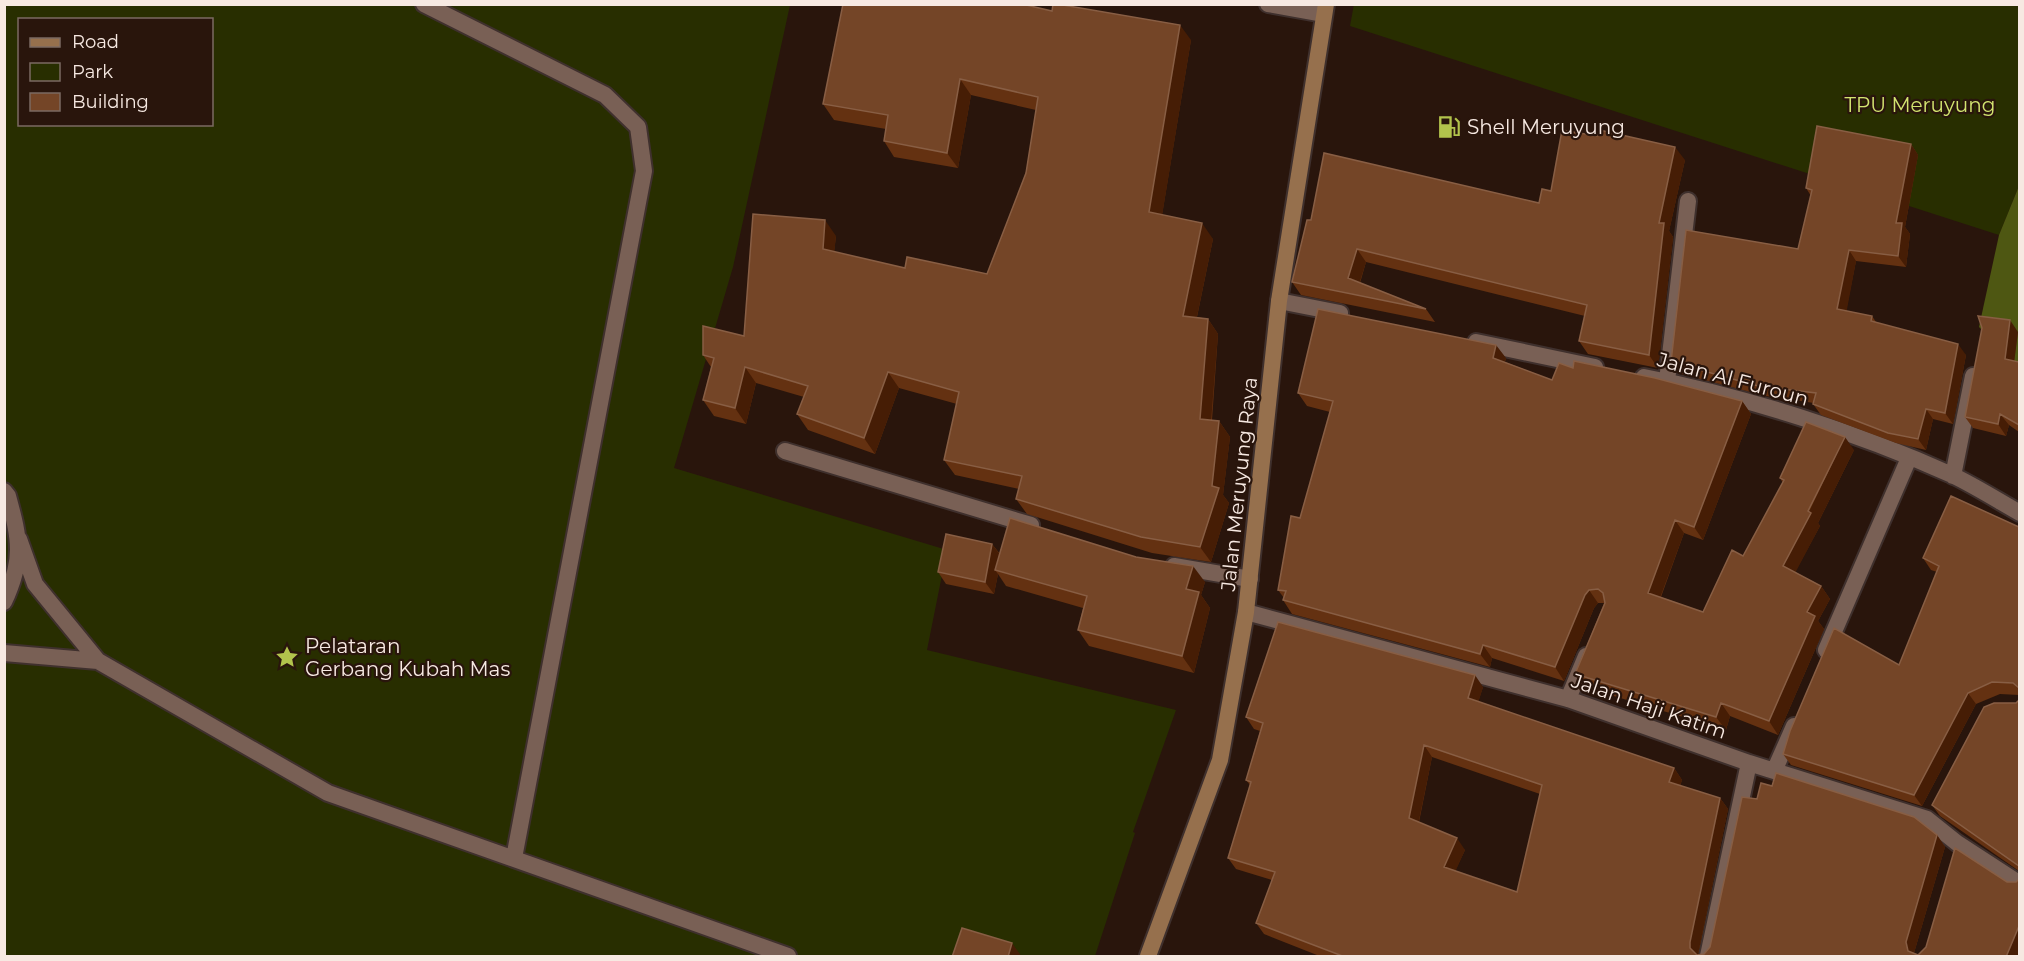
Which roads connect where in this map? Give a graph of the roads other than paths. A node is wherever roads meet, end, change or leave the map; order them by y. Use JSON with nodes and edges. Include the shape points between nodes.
{"nodes":[{"id":1,"x":424,"y":4,"type":"edge"},
{"id":2,"x":1268,"y":4,"type":"edge"},
{"id":3,"x":1325,"y":9,"type":"edge"},
{"id":4,"x":1688,"y":201,"type":"dead end"},
{"id":5,"x":1279,"y":301,"type":"junction"},
{"id":6,"x":1359,"y":317,"type":"edge"},
{"id":7,"x":1460,"y":339,"type":"edge"},
{"id":8,"x":1976,"y":361,"type":"edge"},
{"id":9,"x":1608,"y":370,"type":"edge"},
{"id":10,"x":1632,"y":374,"type":"edge"},
{"id":11,"x":1667,"y":381,"type":"junction"},
{"id":12,"x":785,"y":451,"type":"dead end"},
{"id":13,"x":1909,"y":458,"type":"junction"},
{"id":14,"x":1953,"y":476,"type":"junction"},
{"id":15,"x":4,"y":491,"type":"edge"},
{"id":16,"x":2019,"y":513,"type":"edge"},
{"id":17,"x":1051,"y":532,"type":"edge"},
{"id":18,"x":20,"y":539,"type":"junction"},
{"id":19,"x":1161,"y":564,"type":"edge"},
{"id":20,"x":1250,"y":579,"type":"junction"},
{"id":21,"x":4,"y":602,"type":"edge"},
{"id":22,"x":1246,"y":612,"type":"junction"},
{"id":23,"x":1590,"y":645,"type":"edge"},
{"id":24,"x":4,"y":653,"type":"edge"},
{"id":25,"x":98,"y":661,"type":"junction"},
{"id":26,"x":1821,"y":662,"type":"edge"},
{"id":27,"x":1568,"y":699,"type":"junction"},
{"id":28,"x":1798,"y":716,"type":"edge"},
{"id":29,"x":1749,"y":763,"type":"junction"},
{"id":30,"x":1775,"y":769,"type":"junction"},
{"id":31,"x":514,"y":858,"type":"junction"},
{"id":32,"x":2019,"y":885,"type":"edge"},
{"id":33,"x":788,"y":957,"type":"edge"},
{"id":34,"x":1148,"y":957,"type":"edge"},
{"id":35,"x":1708,"y":957,"type":"edge"}],
"edges":[{"from":1,"to":31,"type":"street","via":[[605,95],[638,127],[644,171]]},
{"from":2,"to":3,"type":"street"},
{"from":3,"to":5,"type":"main road","name":"Jalan Meruyung Raya"},
{"from":4,"to":11,"type":"street"},
{"from":5,"to":6,"type":"street"},
{"from":5,"to":20,"type":"main road","name":"Jalan Meruyung Raya"},
{"from":7,"to":9,"type":"street"},
{"from":8,"to":14,"type":"street"},
{"from":10,"to":11,"type":"street","name":"Jalan Al Furoun"},
{"from":11,"to":13,"type":"street","name":"Jalan Al Furoun","via":[[1780,411]]},
{"from":12,"to":17,"type":"street"},
{"from":13,"to":14,"type":"street","name":"Jalan Al Furoun"},
{"from":13,"to":26,"type":"street"},
{"from":14,"to":16,"type":"street","name":"Jalan Al Furoun"},
{"from":15,"to":18,"type":"street"},
{"from":18,"to":21,"type":"street","via":[[16,576]]},
{"from":18,"to":25,"type":"street","via":[[35,584]]},
{"from":19,"to":20,"type":"street"},
{"from":20,"to":22,"type":"main road","name":"Jalan Meruyung Raya"},
{"from":22,"to":27,"type":"street","name":"Jalan Haji Katim"},
{"from":22,"to":34,"type":"main road","name":"Jalan Meruyung Raya","via":[[1221,760]]},
{"from":23,"to":27,"type":"street"},
{"from":24,"to":25,"type":"street"},
{"from":25,"to":31,"type":"street","via":[[328,793]]},
{"from":27,"to":29,"type":"street","name":"Jalan Haji Katim"},
{"from":28,"to":30,"type":"street"},
{"from":29,"to":30,"type":"street","name":"Jalan Haji Katim"},
{"from":29,"to":35,"type":"street"},
{"from":30,"to":32,"type":"street","name":"Jalan Haji Katim","via":[[1929,814],[1955,848]]},
{"from":31,"to":33,"type":"street"}]}
